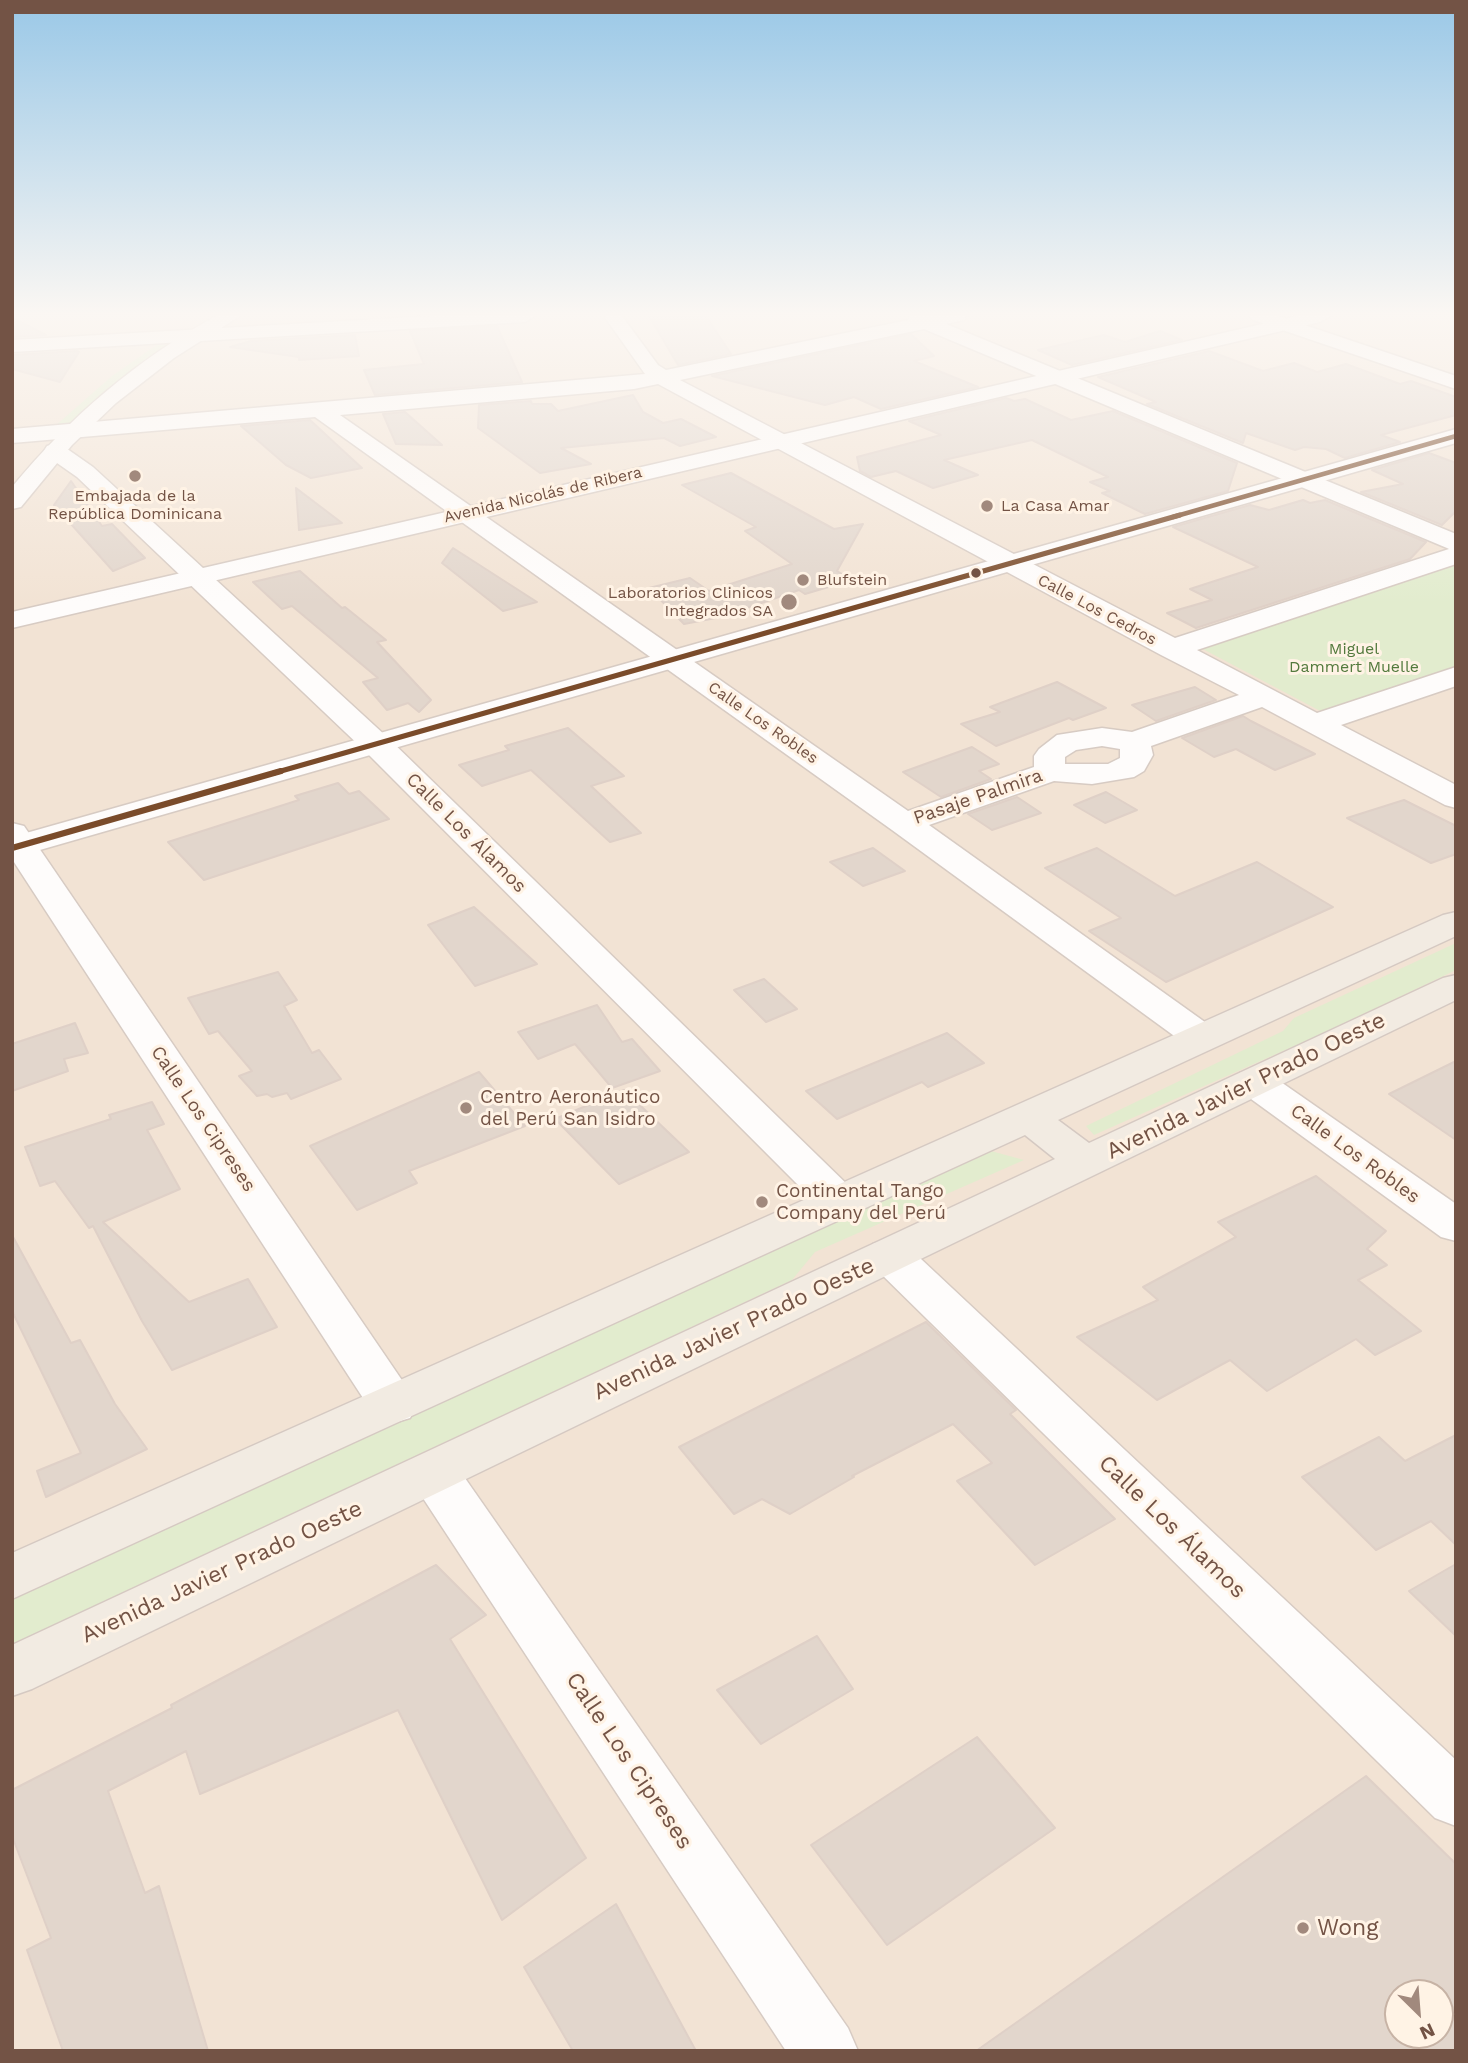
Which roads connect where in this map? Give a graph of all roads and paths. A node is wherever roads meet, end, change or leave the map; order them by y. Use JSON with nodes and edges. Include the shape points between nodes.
{"nodes":[{"id":1,"x":75,"y":412,"type":"edge"},
{"id":2,"x":94,"y":412,"type":"edge"},
{"id":3,"x":306,"y":412,"type":"edge"},
{"id":4,"x":323,"y":412,"type":"edge"},
{"id":5,"x":726,"y":412,"type":"edge"},
{"id":6,"x":904,"y":412,"type":"edge"},
{"id":7,"x":1138,"y":412,"type":"edge"},
{"id":8,"x":72,"y":432,"type":"junction"},
{"id":9,"x":1456,"y":436,"type":"edge"},
{"id":10,"x":779,"y":441,"type":"junction"},
{"id":11,"x":47,"y":443,"type":"junction"},
{"id":12,"x":16,"y":446,"type":"edge"},
{"id":13,"x":39,"y":470,"type":"junction"},
{"id":14,"x":85,"y":471,"type":"junction"},
{"id":15,"x":1303,"y":479,"type":"junction"},
{"id":16,"x":12,"y":502,"type":"edge"},
{"id":17,"x":464,"y":514,"type":"junction"},
{"id":18,"x":1456,"y":543,"type":"edge"},
{"id":19,"x":1456,"y":555,"type":"edge"},
{"id":20,"x":1009,"y":563,"type":"junction"},
{"id":21,"x":198,"y":576,"type":"junction"},
{"id":22,"x":12,"y":620,"type":"edge"},
{"id":23,"x":1171,"y":649,"type":"junction"},
{"id":24,"x":671,"y":660,"type":"junction"},
{"id":25,"x":1456,"y":676,"type":"edge"},
{"id":26,"x":1263,"y":697,"type":"junction"},
{"id":27,"x":1317,"y":723,"type":"junction"},
{"id":28,"x":376,"y":744,"type":"junction"},
{"id":29,"x":1456,"y":798,"type":"edge"},
{"id":30,"x":904,"y":823,"type":"junction"},
{"id":31,"x":15,"y":842,"type":"edge"},
{"id":32,"x":1456,"y":923,"type":"edge"},
{"id":33,"x":1456,"y":986,"type":"edge"},
{"id":34,"x":1202,"y":1038,"type":"junction"},
{"id":35,"x":1254,"y":1082,"type":"junction"},
{"id":36,"x":1028,"y":1117,"type":"junction"},
{"id":37,"x":1086,"y":1162,"type":"junction"},
{"id":38,"x":841,"y":1202,"type":"junction"},
{"id":39,"x":1456,"y":1226,"type":"edge"},
{"id":40,"x":888,"y":1255,"type":"junction"},
{"id":41,"x":393,"y":1405,"type":"junction"},
{"id":42,"x":433,"y":1472,"type":"junction"},
{"id":43,"x":12,"y":1577,"type":"edge"},
{"id":44,"x":12,"y":1672,"type":"edge"},
{"id":45,"x":1456,"y":1799,"type":"edge"},
{"id":46,"x":825,"y":2051,"type":"edge"}],
"edges":[{"from":1,"to":11,"type":"street"},
{"from":2,"to":8,"type":"street"},
{"from":3,"to":8,"type":"street"},
{"from":4,"to":17,"type":"street","name":"Calle Los Robles"},
{"from":5,"to":10,"type":"street","name":"Calle Los Cedros"},
{"from":6,"to":10,"type":"street","name":"Avenida Nicolás de Ribera"},
{"from":7,"to":15,"type":"street"},
{"from":8,"to":11,"type":"street"},
{"from":9,"to":15,"type":"street"},
{"from":10,"to":17,"type":"street","name":"Avenida Nicolás de Ribera"},
{"from":10,"to":20,"type":"street","name":"Calle Los Cedros"},
{"from":11,"to":12,"type":"street"},
{"from":11,"to":13,"type":"street"},
{"from":11,"to":14,"type":"street","name":"Calle Los Álamos"},
{"from":13,"to":14,"type":"street"},
{"from":13,"to":16,"type":"street"},
{"from":14,"to":21,"type":"street","name":"Calle Los Álamos"},
{"from":15,"to":18,"type":"street"},
{"from":15,"to":20,"type":"street"},
{"from":17,"to":21,"type":"street","name":"Avenida Nicolás de Ribera"},
{"from":17,"to":24,"type":"street","name":"Calle Los Robles"},
{"from":19,"to":23,"type":"street"},
{"from":20,"to":23,"type":"street","name":"Calle Los Cedros"},
{"from":20,"to":24,"type":"street"},
{"from":21,"to":22,"type":"street","name":"Avenida Nicolás de Ribera"},
{"from":21,"to":28,"type":"street","name":"Calle Los Álamos"},
{"from":23,"to":26,"type":"street","name":"Calle Los Cedros"},
{"from":24,"to":28,"type":"street"},
{"from":24,"to":30,"type":"street","name":"Calle Los Robles"},
{"from":25,"to":27,"type":"street"},
{"from":26,"to":27,"type":"street","name":"Calle Los Cedros"},
{"from":26,"to":30,"type":"street","name":"Pasaje Palmira","via":[[1133,743],[1102,737],[1068,742],[1050,756],[1052,771]]},
{"from":27,"to":29,"type":"street","name":"Calle Los Cedros"},
{"from":28,"to":31,"type":"street"},
{"from":28,"to":38,"type":"street","name":"Calle Los Álamos"},
{"from":30,"to":34,"type":"street","name":"Calle Los Robles"},
{"from":31,"to":41,"type":"street","name":"Calle Los Cipreses"},
{"from":32,"to":34,"type":"main road"},
{"from":33,"to":35,"type":"main road","name":"Avenida Javier Prado Oeste"},
{"from":34,"to":36,"type":"main road"},
{"from":35,"to":37,"type":"main road","name":"Avenida Javier Prado Oeste"},
{"from":35,"to":39,"type":"street","name":"Calle Los Robles"},
{"from":36,"to":37,"type":"main road"},
{"from":36,"to":38,"type":"main road"},
{"from":37,"to":40,"type":"main road","name":"Avenida Javier Prado Oeste"},
{"from":38,"to":41,"type":"main road"},
{"from":40,"to":42,"type":"main road","name":"Avenida Javier Prado Oeste"},
{"from":40,"to":45,"type":"street","name":"Calle Los Álamos"},
{"from":41,"to":43,"type":"main road"},
{"from":42,"to":44,"type":"main road","name":"Avenida Javier Prado Oeste"},
{"from":42,"to":46,"type":"street","name":"Calle Los Cipreses"}]}
